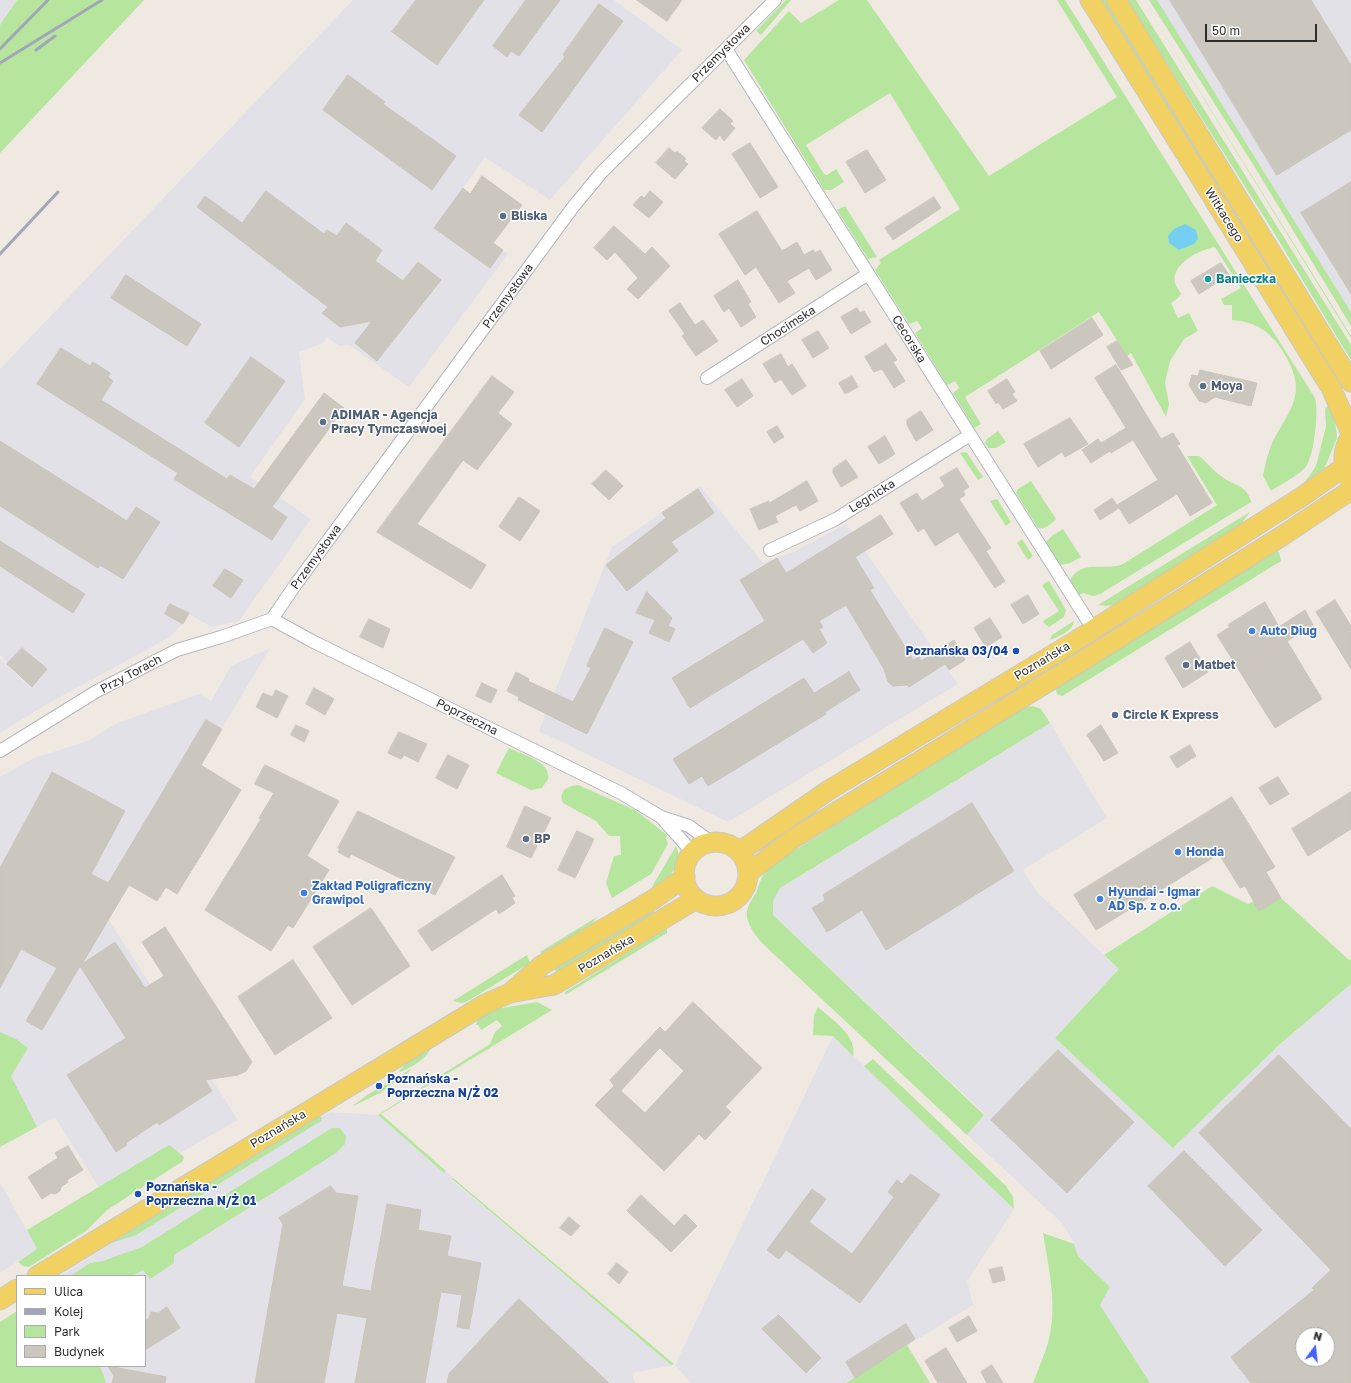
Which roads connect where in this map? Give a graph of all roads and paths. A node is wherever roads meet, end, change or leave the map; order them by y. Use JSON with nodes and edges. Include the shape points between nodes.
{"nodes":[{"id":1,"x":775,"y":0,"type":"edge"},
{"id":2,"x":1090,"y":0,"type":"edge"},
{"id":3,"x":1116,"y":0,"type":"edge"},
{"id":4,"x":726,"y":49,"type":"junction"},
{"id":5,"x":868,"y":274,"type":"junction"},
{"id":6,"x":707,"y":378,"type":"dead end"},
{"id":7,"x":1351,"y":382,"type":"edge"},
{"id":8,"x":970,"y":435,"type":"junction"},
{"id":9,"x":1351,"y":435,"type":"edge"},
{"id":10,"x":1348,"y":474,"type":"edge"},
{"id":11,"x":1351,"y":490,"type":"edge"},
{"id":12,"x":770,"y":550,"type":"dead end"},
{"id":13,"x":272,"y":619,"type":"junction"},
{"id":14,"x":1093,"y":629,"type":"junction"},
{"id":15,"x":0,"y":751,"type":"edge"},
{"id":16,"x":662,"y":817,"type":"junction"},
{"id":17,"x":712,"y":843,"type":"junction"},
{"id":18,"x":739,"y":852,"type":"junction"},
{"id":19,"x":693,"y":853,"type":"junction"},
{"id":20,"x":748,"y":873,"type":"junction"},
{"id":21,"x":684,"y":877,"type":"junction"},
{"id":22,"x":696,"y":899,"type":"junction"},
{"id":23,"x":510,"y":993,"type":"junction"},
{"id":24,"x":43,"y":1272,"type":"edge"},
{"id":25,"x":16,"y":1290,"type":"edge"},
{"id":26,"x":0,"y":1300,"type":"edge"}],
"edges":[{"from":1,"to":4,"type":"street","name":"Przemysłowa"},
{"from":2,"to":9,"type":"main road","name":"Witkacego","via":[[1331,388]]},
{"from":3,"to":7,"type":"main road","name":"Witkacego"},
{"from":4,"to":5,"type":"street","name":"Cecorska"},
{"from":4,"to":13,"type":"street","name":"Przemysłowa","via":[[602,172],[572,207]]},
{"from":5,"to":6,"type":"street","name":"Chocimska"},
{"from":5,"to":8,"type":"street","name":"Cecorska"},
{"from":8,"to":12,"type":"street","name":"Legnicka","via":[[836,519]]},
{"from":8,"to":14,"type":"street","name":"Cecorska"},
{"from":9,"to":10,"type":"main road","via":[[1343,456]]},
{"from":10,"to":14,"type":"main road","name":"Poznańska","via":[[1303,496]]},
{"from":11,"to":20,"type":"main road","name":"Poznańska","via":[[1087,658],[794,838]]},
{"from":13,"to":15,"type":"street","name":"Przy Torach","via":[[177,650],[97,692]]},
{"from":13,"to":16,"type":"street","name":"Poprzeczna","via":[[621,793]]},
{"from":14,"to":18,"type":"main road","name":"Poznańska","via":[[829,790]]},
{"from":16,"to":17,"type":"street","name":"Poprzeczna","via":[[689,826]]},
{"from":16,"to":19,"type":"street","name":"Poprzeczna"},
{"from":17,"to":18,"type":"main road","via":[[722,843]]},
{"from":17,"to":19,"type":"main road","via":[[701,846]]},
{"from":18,"to":20,"type":"main road","via":[[746,861]]},
{"from":19,"to":21,"type":"main road","via":[[688,860]]},
{"from":20,"to":22,"type":"main road","via":[[743,891],[729,904],[718,906]]},
{"from":21,"to":22,"type":"main road","via":[[688,890]]},
{"from":21,"to":23,"type":"main road","name":"Poznańska","via":[[654,899],[542,965]]},
{"from":22,"to":23,"type":"main road","name":"Poznańska","via":[[554,985]]},
{"from":23,"to":24,"type":"main road","name":"Poznańska","via":[[456,1021]]},
{"from":25,"to":26,"type":"main road"}]}
